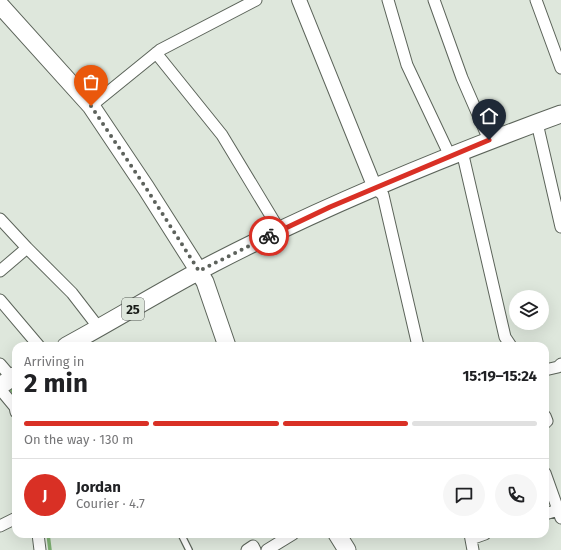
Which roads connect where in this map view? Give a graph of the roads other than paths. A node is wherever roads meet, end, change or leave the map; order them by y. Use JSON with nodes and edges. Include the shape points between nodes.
{"nodes":[{"id":1,"x":256,"y":0,"type":"edge"},
{"id":2,"x":299,"y":0,"type":"edge"},
{"id":3,"x":388,"y":0,"type":"edge"},
{"id":4,"x":434,"y":0,"type":"edge"},
{"id":5,"x":536,"y":0,"type":"edge"},
{"id":6,"x":0,"y":5,"type":"edge"},
{"id":7,"x":156,"y":53,"type":"junction"},
{"id":8,"x":561,"y":68,"type":"edge"},
{"id":9,"x":91,"y":106,"type":"junction"},
{"id":10,"x":561,"y":114,"type":"edge"},
{"id":11,"x":537,"y":123,"type":"junction"},
{"id":12,"x":489,"y":140,"type":"junction"},
{"id":13,"x":456,"y":153,"type":"junction"},
{"id":14,"x":375,"y":188,"type":"junction"},
{"id":15,"x":0,"y":219,"type":"edge"},
{"id":16,"x":561,"y":227,"type":"edge"},
{"id":17,"x":280,"y":231,"type":"junction"},
{"id":18,"x":27,"y":248,"type":"junction"},
{"id":19,"x":0,"y":271,"type":"edge"},
{"id":20,"x":199,"y":271,"type":"junction"},
{"id":21,"x":0,"y":300,"type":"edge"},
{"id":22,"x":99,"y":328,"type":"junction"},
{"id":23,"x":36,"y":342,"type":"edge"},
{"id":24,"x":73,"y":342,"type":"edge"},
{"id":25,"x":227,"y":342,"type":"edge"},
{"id":26,"x":417,"y":342,"type":"edge"},
{"id":27,"x":508,"y":342,"type":"edge"},
{"id":28,"x":0,"y":364,"type":"edge"},
{"id":29,"x":561,"y":364,"type":"edge"},
{"id":30,"x":549,"y":369,"type":"edge"},
{"id":31,"x":6,"y":382,"type":"edge"},
{"id":32,"x":12,"y":404,"type":"edge"},
{"id":33,"x":549,"y":485,"type":"edge"},
{"id":34,"x":559,"y":514,"type":"edge"},
{"id":35,"x":12,"y":520,"type":"edge"},
{"id":36,"x":0,"y":526,"type":"edge"},
{"id":37,"x":38,"y":538,"type":"edge"},
{"id":38,"x":183,"y":538,"type":"edge"},
{"id":39,"x":286,"y":538,"type":"edge"},
{"id":40,"x":340,"y":538,"type":"edge"},
{"id":41,"x":471,"y":538,"type":"edge"},
{"id":42,"x":40,"y":550,"type":"edge"},
{"id":43,"x":189,"y":550,"type":"edge"},
{"id":44,"x":247,"y":550,"type":"edge"},
{"id":45,"x":256,"y":550,"type":"edge"},
{"id":46,"x":267,"y":550,"type":"edge"},
{"id":47,"x":347,"y":550,"type":"edge"},
{"id":48,"x":473,"y":550,"type":"edge"}],
"edges":[{"from":1,"to":7,"type":"street"},
{"from":2,"to":14,"type":"street"},
{"from":3,"to":13,"type":"street","via":[[407,65]]},
{"from":4,"to":12,"type":"street","via":[[462,78]]},
{"from":5,"to":8,"type":"street"},
{"from":6,"to":9,"type":"main road"},
{"from":7,"to":9,"type":"street"},
{"from":7,"to":17,"type":"street","via":[[222,135]]},
{"from":9,"to":20,"type":"main road"},
{"from":10,"to":11,"type":"main road","number":"25"},
{"from":11,"to":12,"type":"main road","number":"25"},
{"from":11,"to":16,"type":"street"},
{"from":12,"to":13,"type":"main road","number":"25"},
{"from":13,"to":14,"type":"main road","number":"25"},
{"from":13,"to":27,"type":"street"},
{"from":14,"to":17,"type":"main road","number":"25"},
{"from":14,"to":26,"type":"street","via":[[383,195]]},
{"from":15,"to":18,"type":"street"},
{"from":17,"to":20,"type":"main road","number":"25"},
{"from":18,"to":19,"type":"street"},
{"from":18,"to":22,"type":"street","via":[[72,293]]},
{"from":20,"to":22,"type":"main road","number":"25"},
{"from":20,"to":25,"type":"main road"},
{"from":21,"to":23,"type":"street"},
{"from":22,"to":24,"type":"main road","number":"25"},
{"from":28,"to":31,"type":"street"},
{"from":29,"to":30,"type":"street"},
{"from":31,"to":32,"type":"street"},
{"from":33,"to":34,"type":"street"},
{"from":35,"to":36,"type":"street"},
{"from":37,"to":42,"type":"street"},
{"from":38,"to":43,"type":"lane"},
{"from":39,"to":46,"type":"street"},
{"from":40,"to":47,"type":"main road"},
{"from":41,"to":48,"type":"street"},
{"from":44,"to":45,"type":"street","via":[[253,546]]}]}
